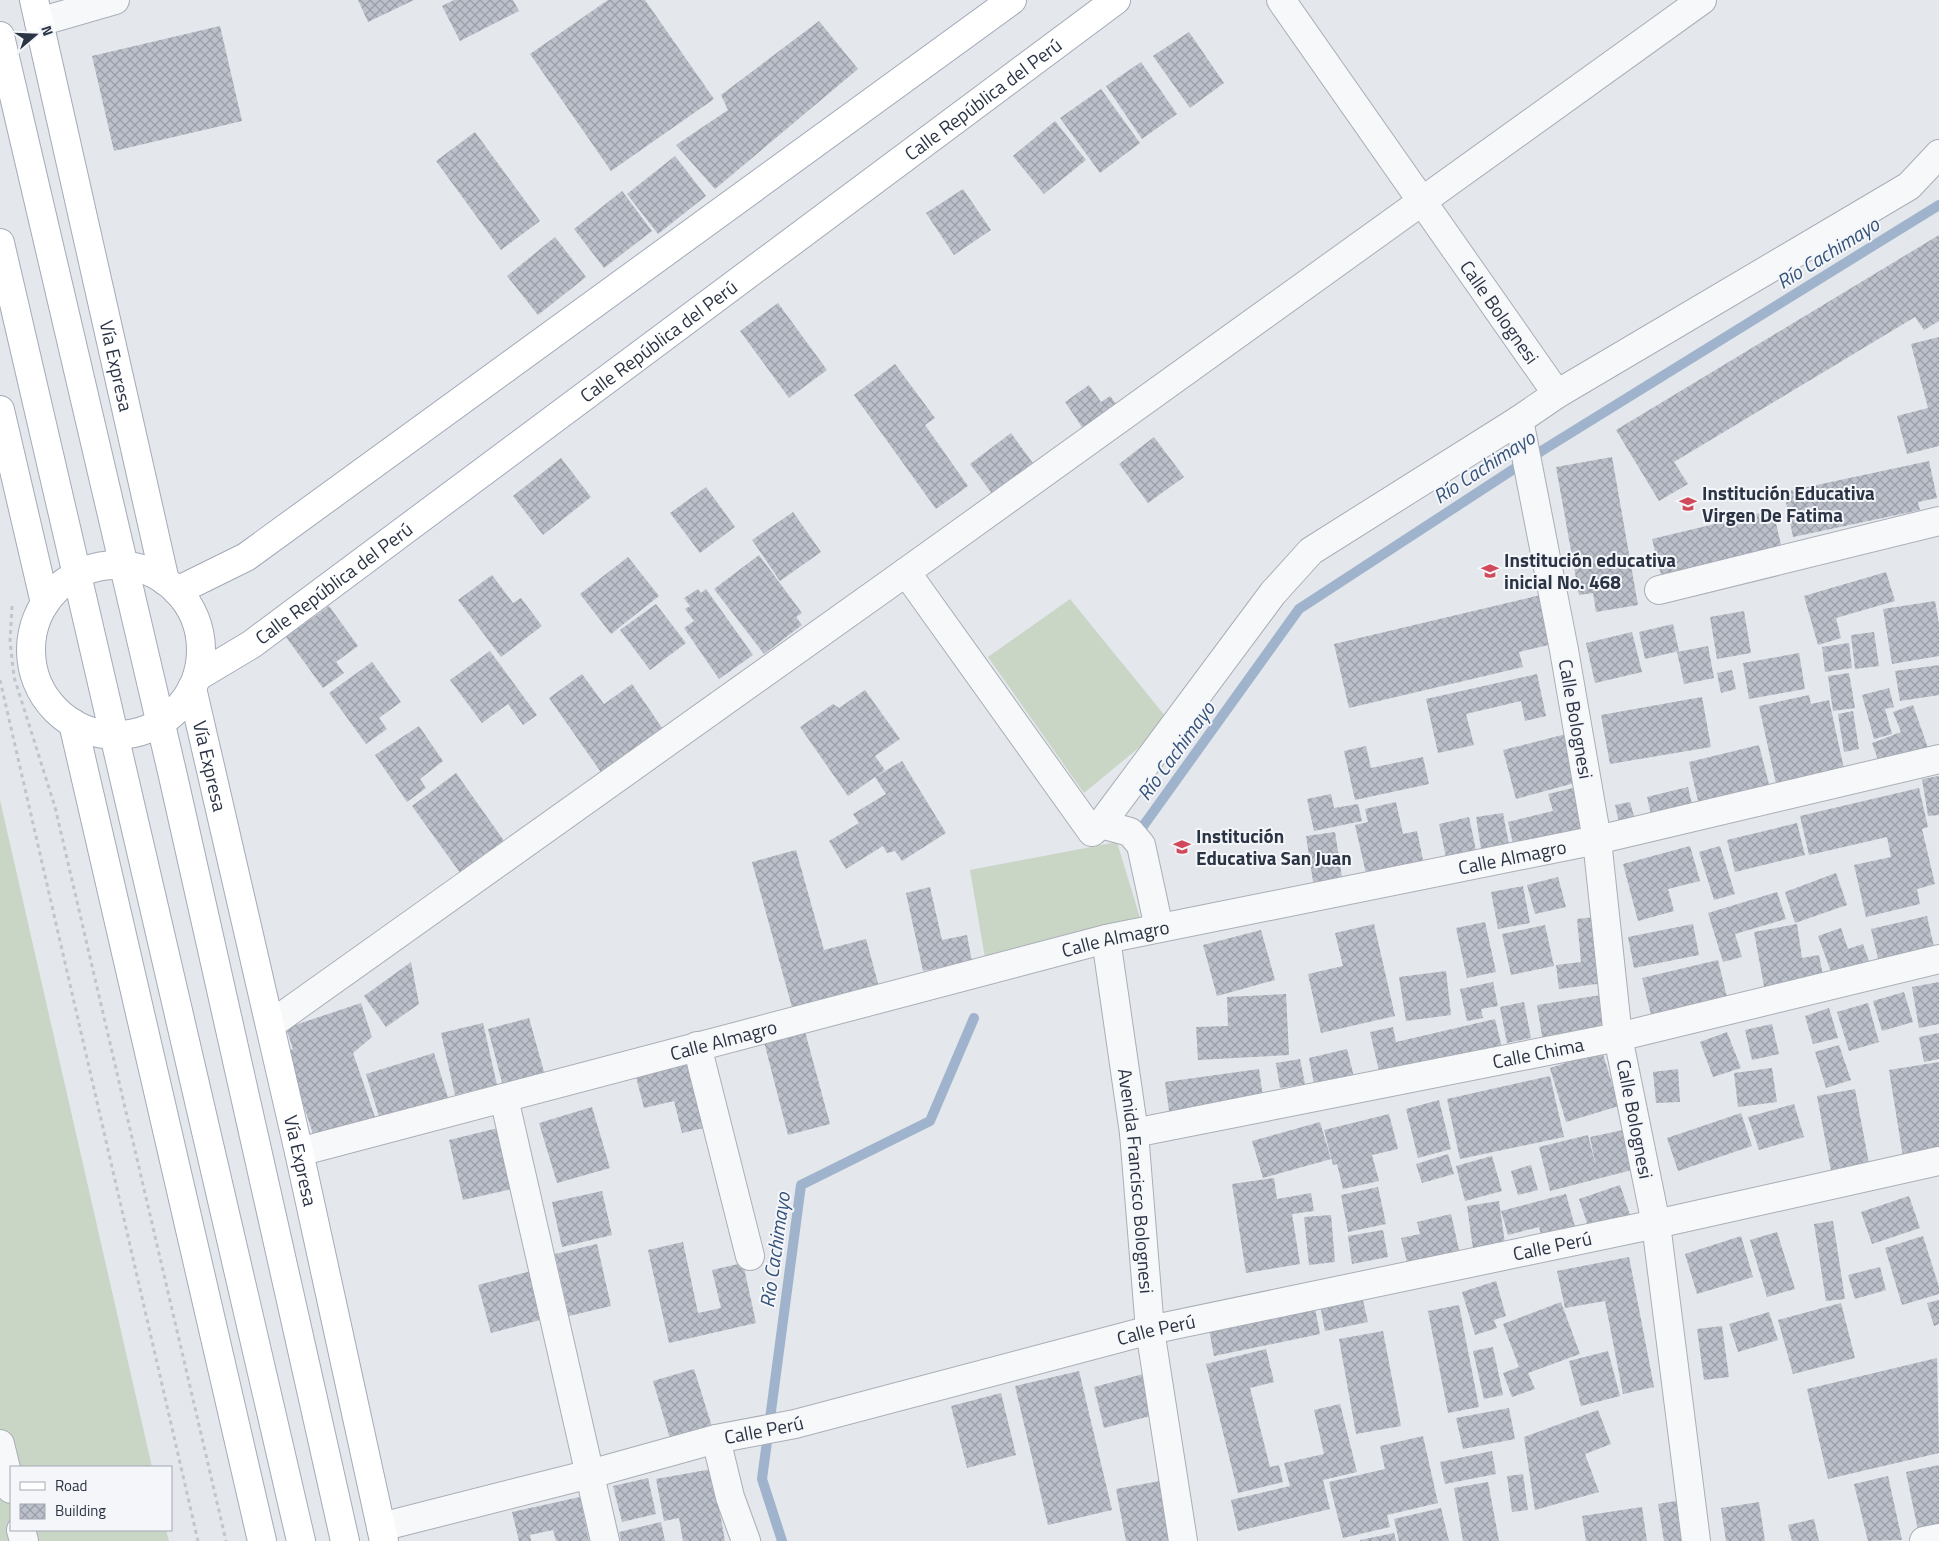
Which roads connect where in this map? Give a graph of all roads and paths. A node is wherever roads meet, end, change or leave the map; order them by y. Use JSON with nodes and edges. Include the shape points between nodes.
{"nodes":[{"id":1,"x":115,"y":0,"type":"edge"},
{"id":2,"x":1012,"y":0,"type":"edge"},
{"id":3,"x":1116,"y":0,"type":"edge"},
{"id":4,"x":1281,"y":0,"type":"edge"},
{"id":5,"x":1702,"y":0,"type":"edge"},
{"id":6,"x":36,"y":11,"type":"edge"},
{"id":7,"x":0,"y":36,"type":"edge"},
{"id":8,"x":1939,"y":154,"type":"edge"},
{"id":9,"x":1421,"y":202,"type":"junction"},
{"id":10,"x":0,"y":244,"type":"edge"},
{"id":11,"x":1557,"y":394,"type":"junction"},
{"id":12,"x":0,"y":410,"type":"edge"},
{"id":13,"x":1521,"y":429,"type":"junction"},
{"id":14,"x":1939,"y":521,"type":"edge"},
{"id":15,"x":124,"y":565,"type":"junction"},
{"id":16,"x":906,"y":572,"type":"junction"},
{"id":17,"x":77,"y":574,"type":"junction"},
{"id":18,"x":171,"y":586,"type":"junction"},
{"id":19,"x":1659,"y":590,"type":"dead end"},
{"id":20,"x":45,"y":603,"type":"junction"},
{"id":21,"x":12,"y":604,"type":"dead end"},
{"id":22,"x":0,"y":680,"type":"edge"},
{"id":23,"x":194,"y":683,"type":"junction"},
{"id":24,"x":73,"y":723,"type":"junction"},
{"id":25,"x":161,"y":723,"type":"junction"},
{"id":26,"x":114,"y":736,"type":"junction"},
{"id":27,"x":1939,"y":760,"type":"edge"},
{"id":28,"x":1101,"y":824,"type":"junction"},
{"id":29,"x":1597,"y":840,"type":"junction"},
{"id":30,"x":1159,"y":928,"type":"junction"},
{"id":31,"x":1106,"y":939,"type":"junction"},
{"id":32,"x":1939,"y":959,"type":"edge"},
{"id":33,"x":270,"y":1025,"type":"junction"},
{"id":34,"x":1618,"y":1037,"type":"junction"},
{"id":35,"x":697,"y":1046,"type":"junction"},
{"id":36,"x":504,"y":1098,"type":"junction"},
{"id":37,"x":1134,"y":1133,"type":"junction"},
{"id":38,"x":299,"y":1152,"type":"junction"},
{"id":39,"x":1939,"y":1161,"type":"edge"},
{"id":40,"x":1656,"y":1224,"type":"junction"},
{"id":41,"x":750,"y":1256,"type":"dead end"},
{"id":42,"x":1150,"y":1330,"type":"junction"},
{"id":43,"x":716,"y":1439,"type":"junction"},
{"id":44,"x":0,"y":1444,"type":"edge"},
{"id":45,"x":590,"y":1474,"type":"junction"},
{"id":46,"x":10,"y":1485,"type":"edge"},
{"id":47,"x":382,"y":1534,"type":"edge"},
{"id":48,"x":1939,"y":1538,"type":"edge"},
{"id":49,"x":198,"y":1541,"type":"edge"},
{"id":50,"x":226,"y":1541,"type":"edge"},
{"id":51,"x":262,"y":1541,"type":"edge"},
{"id":52,"x":301,"y":1541,"type":"edge"},
{"id":53,"x":346,"y":1541,"type":"edge"},
{"id":54,"x":604,"y":1541,"type":"edge"},
{"id":55,"x":746,"y":1541,"type":"edge"},
{"id":56,"x":1183,"y":1541,"type":"edge"},
{"id":57,"x":1696,"y":1541,"type":"edge"},
{"id":58,"x":1924,"y":1541,"type":"edge"}],
"edges":[{"from":1,"to":6,"type":"street"},
{"from":2,"to":18,"type":"main road","via":[[246,557]]},
{"from":3,"to":23,"type":"main road","name":"Calle República del Perú","via":[[260,638]]},
{"from":4,"to":9,"type":"street","name":"Calle Bolognesi"},
{"from":5,"to":9,"type":"street"},
{"from":6,"to":18,"type":"main road","name":"Vía Expresa"},
{"from":7,"to":15,"type":"main road","name":"Vía Expresa"},
{"from":8,"to":11,"type":"street","via":[[1909,186]]},
{"from":9,"to":11,"type":"street","name":"Calle Bolognesi"},
{"from":9,"to":16,"type":"street"},
{"from":10,"to":17,"type":"main road"},
{"from":11,"to":13,"type":"street"},
{"from":12,"to":20,"type":"main road"},
{"from":13,"to":28,"type":"street","via":[[1311,551],[1272,593]]},
{"from":13,"to":29,"type":"street","name":"Calle Bolognesi"},
{"from":14,"to":19,"type":"street"},
{"from":15,"to":17,"type":"main road","via":[[99,566]]},
{"from":15,"to":18,"type":"main road","via":[[145,570]]},
{"from":15,"to":25,"type":"main road","name":"Vía Expresa"},
{"from":16,"to":28,"type":"street","via":[[1092,832]]},
{"from":16,"to":33,"type":"street"},
{"from":17,"to":20,"type":"main road","via":[[59,586]]},
{"from":17,"to":26,"type":"main road"},
{"from":18,"to":23,"type":"main road","name":"Vía Expresa","via":[[191,610],[199,631],[201,654]]},
{"from":20,"to":24,"type":"main road","via":[[34,627],[31,655],[42,690],[52,706]]},
{"from":21,"to":50,"type":"path","via":[[10,641],[14,677],[55,807]]},
{"from":22,"to":49,"type":"path"},
{"from":23,"to":25,"type":"main road","via":[[179,707]]},
{"from":23,"to":33,"type":"main road","name":"Vía Expresa"},
{"from":24,"to":26,"type":"main road","via":[[93,732]]},
{"from":24,"to":51,"type":"main road"},
{"from":25,"to":26,"type":"main road","via":[[139,732]]},
{"from":25,"to":53,"type":"main road","name":"Vía Expresa"},
{"from":26,"to":52,"type":"main road"},
{"from":27,"to":29,"type":"street","name":"Calle Almagro"},
{"from":28,"to":30,"type":"street","via":[[1136,839]]},
{"from":29,"to":30,"type":"street","name":"Calle Almagro"},
{"from":29,"to":34,"type":"street","name":"Calle Bolognesi"},
{"from":30,"to":31,"type":"street","name":"Calle Almagro"},
{"from":31,"to":35,"type":"street","name":"Calle Almagro"},
{"from":31,"to":37,"type":"street","name":"Avenida Francisco Bolognesi"},
{"from":32,"to":34,"type":"street","name":"Calle Chima"},
{"from":33,"to":38,"type":"main road","name":"Vía Expresa"},
{"from":34,"to":37,"type":"street","name":"Calle Chima"},
{"from":34,"to":40,"type":"street","name":"Calle Bolognesi"},
{"from":35,"to":36,"type":"street","name":"Calle Almagro"},
{"from":35,"to":41,"type":"street"},
{"from":36,"to":38,"type":"street","name":"Calle Almagro"},
{"from":36,"to":45,"type":"street"},
{"from":37,"to":42,"type":"street","name":"Avenida Francisco Bolognesi"},
{"from":38,"to":47,"type":"main road","name":"Vía Expresa"},
{"from":39,"to":40,"type":"street","name":"Calle Perú"},
{"from":40,"to":42,"type":"street","name":"Calle Perú"},
{"from":40,"to":57,"type":"street","name":"Calle Bolognesi"},
{"from":42,"to":43,"type":"street","name":"Calle Perú","via":[[794,1424]]},
{"from":42,"to":56,"type":"street","name":"Avenida Francisco Bolognesi"},
{"from":43,"to":45,"type":"street","name":"Calle Perú"},
{"from":43,"to":55,"type":"street","via":[[730,1497]]},
{"from":44,"to":46,"type":"street"},
{"from":45,"to":47,"type":"street","name":"Calle Perú"},
{"from":45,"to":54,"type":"street"},
{"from":48,"to":58,"type":"street"}]}
